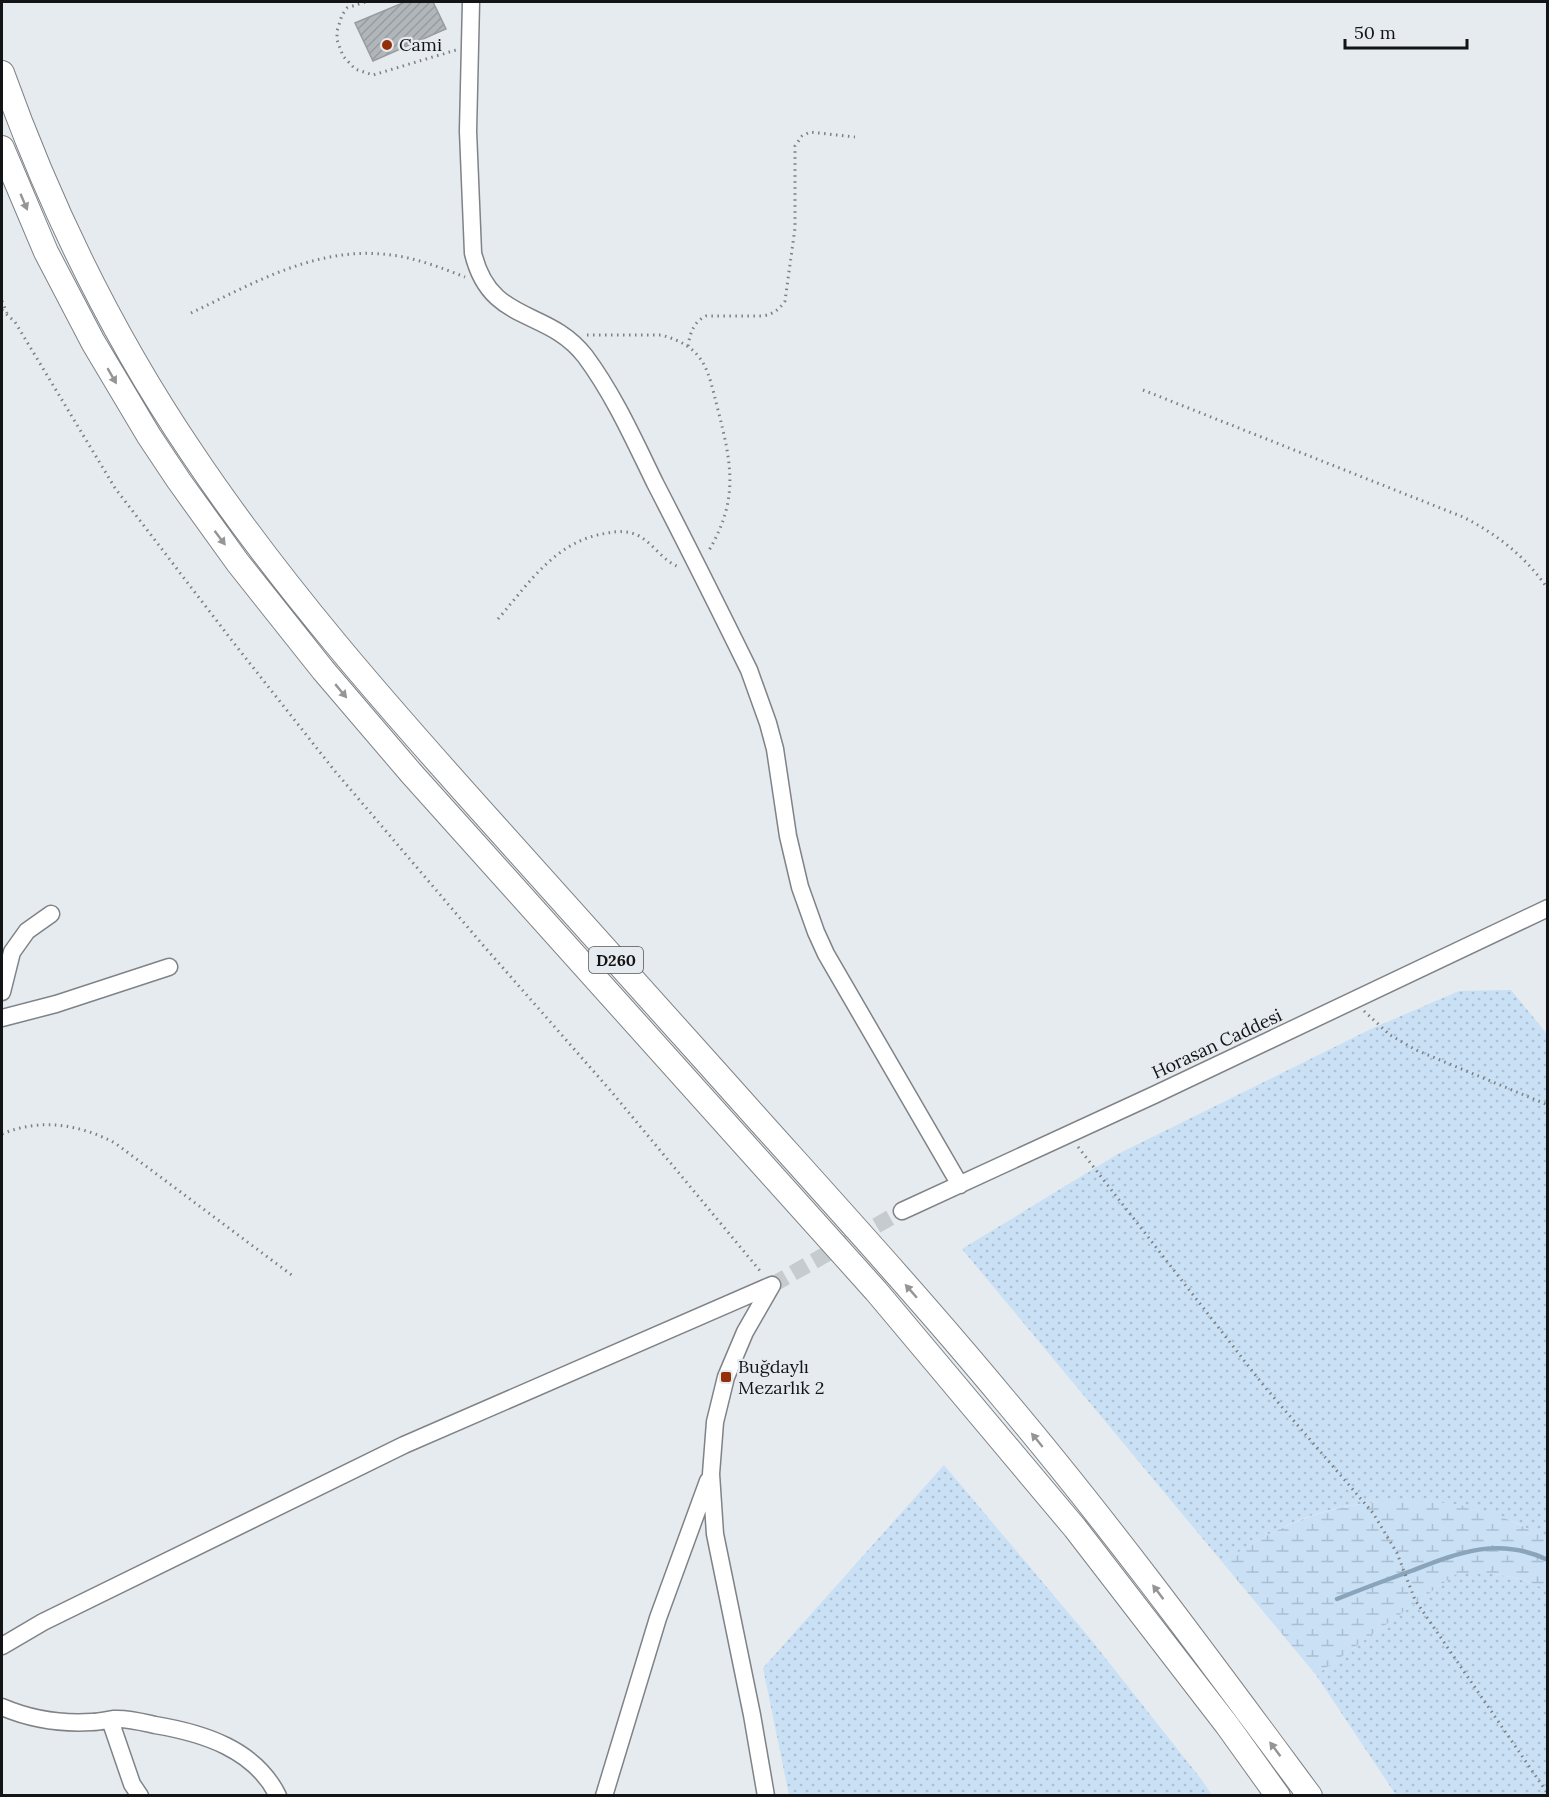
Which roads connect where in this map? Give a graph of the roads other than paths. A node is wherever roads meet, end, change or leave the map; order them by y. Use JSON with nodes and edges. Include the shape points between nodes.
{"nodes":[{"id":1,"x":471,"y":2,"type":"edge"},
{"id":2,"x":2,"y":73,"type":"edge"},
{"id":3,"x":2,"y":148,"type":"edge"},
{"id":4,"x":1548,"y":908,"type":"edge"},
{"id":5,"x":51,"y":914,"type":"dead end"},
{"id":6,"x":169,"y":967,"type":"dead end"},
{"id":7,"x":2,"y":992,"type":"edge"},
{"id":8,"x":2,"y":1018,"type":"edge"},
{"id":9,"x":960,"y":1185,"type":"junction"},
{"id":10,"x":902,"y":1211,"type":"tunnel mouth"},
{"id":11,"x":711,"y":1474,"type":"junction"},
{"id":12,"x":2,"y":1646,"type":"edge"},
{"id":13,"x":2,"y":1707,"type":"edge"},
{"id":14,"x":110,"y":1720,"type":"junction"},
{"id":15,"x":140,"y":1796,"type":"edge"},
{"id":16,"x":278,"y":1796,"type":"edge"},
{"id":17,"x":604,"y":1796,"type":"edge"},
{"id":18,"x":766,"y":1796,"type":"edge"},
{"id":19,"x":1278,"y":1796,"type":"edge"},
{"id":20,"x":1310,"y":1796,"type":"edge"}],
"edges":[{"from":1,"to":9,"type":"street","via":[[468,131],[475,264],[485,285],[501,302],[548,325],[573,343],[620,412],[749,670],[775,749],[793,861],[816,932]]},
{"from":20,"to":2,"type":"highway","number":"D260","one_way":true,"via":[[1136,1563],[1004,1398],[399,718],[263,551],[191,452],[122,339],[49,193]]},
{"from":3,"to":19,"type":"highway","number":"D260","one_way":true,"via":[[46,252],[98,352],[179,481],[245,572],[411,773],[876,1291],[1075,1528]]},
{"from":4,"to":9,"type":"street","name":"Horasan Caddesi"},
{"from":5,"to":7,"type":"street","via":[[27,931],[12,952]]},
{"from":6,"to":8,"type":"street"},
{"from":9,"to":10,"type":"street","name":"Horasan Caddesi"},
{"from":11,"to":12,"type":"street","via":[[715,1422],[726,1377],[745,1332],[772,1285],[404,1445],[43,1622]]},
{"from":11,"to":17,"type":"street","via":[[658,1618]]},
{"from":11,"to":18,"type":"street","via":[[715,1534]]},
{"from":13,"to":14,"type":"street","via":[[53,1721]]},
{"from":14,"to":15,"type":"street","via":[[132,1784]]},
{"from":14,"to":16,"type":"street","via":[[163,1726],[223,1744],[259,1768]]}]}
